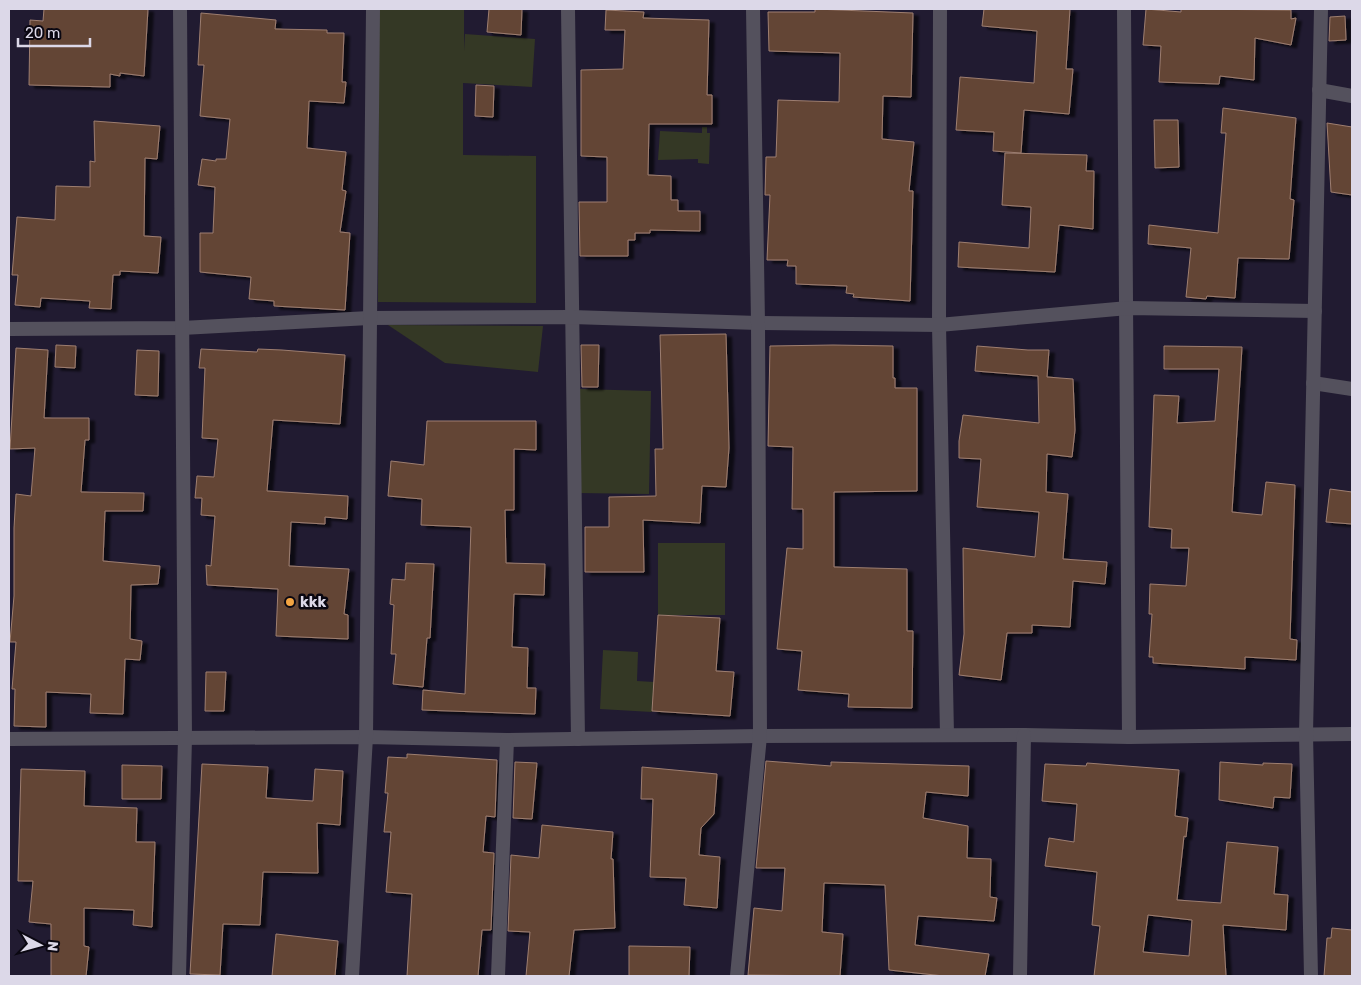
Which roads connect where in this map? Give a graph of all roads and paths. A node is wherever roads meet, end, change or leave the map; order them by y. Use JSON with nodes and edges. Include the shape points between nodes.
{"nodes":[{"id":1,"x":180,"y":9,"type":"edge"},
{"id":2,"x":373,"y":9,"type":"edge"},
{"id":3,"x":568,"y":9,"type":"edge"},
{"id":4,"x":753,"y":9,"type":"edge"},
{"id":5,"x":940,"y":9,"type":"edge"},
{"id":6,"x":1124,"y":9,"type":"edge"},
{"id":7,"x":1321,"y":9,"type":"edge"},
{"id":8,"x":1319,"y":90,"type":"junction"},
{"id":9,"x":1352,"y":96,"type":"edge"},
{"id":10,"x":1128,"y":308,"type":"junction"},
{"id":11,"x":1315,"y":311,"type":"junction"},
{"id":12,"x":572,"y":317,"type":"junction"},
{"id":13,"x":369,"y":318,"type":"junction"},
{"id":14,"x":758,"y":323,"type":"junction"},
{"id":15,"x":939,"y":325,"type":"junction"},
{"id":16,"x":182,"y":328,"type":"junction"},
{"id":17,"x":9,"y":329,"type":"edge"},
{"id":18,"x":1313,"y":383,"type":"junction"},
{"id":19,"x":1352,"y":389,"type":"edge"},
{"id":20,"x":1306,"y":734,"type":"junction"},
{"id":21,"x":1352,"y":734,"type":"edge"},
{"id":22,"x":947,"y":735,"type":"junction"},
{"id":23,"x":1024,"y":735,"type":"junction"},
{"id":24,"x":760,"y":736,"type":"junction"},
{"id":25,"x":366,"y":737,"type":"junction"},
{"id":26,"x":1129,"y":737,"type":"junction"},
{"id":27,"x":185,"y":738,"type":"junction"},
{"id":28,"x":9,"y":739,"type":"edge"},
{"id":29,"x":578,"y":739,"type":"junction"},
{"id":30,"x":507,"y":740,"type":"junction"},
{"id":31,"x":179,"y":976,"type":"edge"},
{"id":32,"x":352,"y":976,"type":"edge"},
{"id":33,"x":498,"y":976,"type":"edge"},
{"id":34,"x":737,"y":976,"type":"edge"},
{"id":35,"x":1020,"y":976,"type":"edge"},
{"id":36,"x":1311,"y":976,"type":"edge"}],
"edges":[{"from":1,"to":16,"type":"street"},
{"from":2,"to":13,"type":"street"},
{"from":3,"to":12,"type":"street"},
{"from":4,"to":14,"type":"street"},
{"from":5,"to":15,"type":"street"},
{"from":6,"to":10,"type":"street"},
{"from":7,"to":8,"type":"street"},
{"from":8,"to":9,"type":"street"},
{"from":8,"to":11,"type":"street"},
{"from":10,"to":11,"type":"street"},
{"from":10,"to":15,"type":"street"},
{"from":10,"to":26,"type":"street"},
{"from":11,"to":18,"type":"street"},
{"from":12,"to":13,"type":"street"},
{"from":12,"to":14,"type":"street"},
{"from":12,"to":29,"type":"street"},
{"from":13,"to":16,"type":"street"},
{"from":13,"to":25,"type":"street"},
{"from":14,"to":15,"type":"street"},
{"from":14,"to":24,"type":"street"},
{"from":15,"to":22,"type":"street"},
{"from":16,"to":17,"type":"street"},
{"from":16,"to":27,"type":"street"},
{"from":18,"to":19,"type":"street"},
{"from":18,"to":20,"type":"street"},
{"from":20,"to":21,"type":"street"},
{"from":20,"to":26,"type":"street"},
{"from":20,"to":36,"type":"street"},
{"from":22,"to":23,"type":"street"},
{"from":22,"to":24,"type":"street"},
{"from":23,"to":26,"type":"street"},
{"from":23,"to":35,"type":"street"},
{"from":24,"to":29,"type":"street"},
{"from":24,"to":34,"type":"street"},
{"from":25,"to":27,"type":"street"},
{"from":25,"to":30,"type":"street"},
{"from":25,"to":32,"type":"street"},
{"from":27,"to":28,"type":"street"},
{"from":27,"to":31,"type":"street"},
{"from":29,"to":30,"type":"street"},
{"from":30,"to":33,"type":"street"}]}
